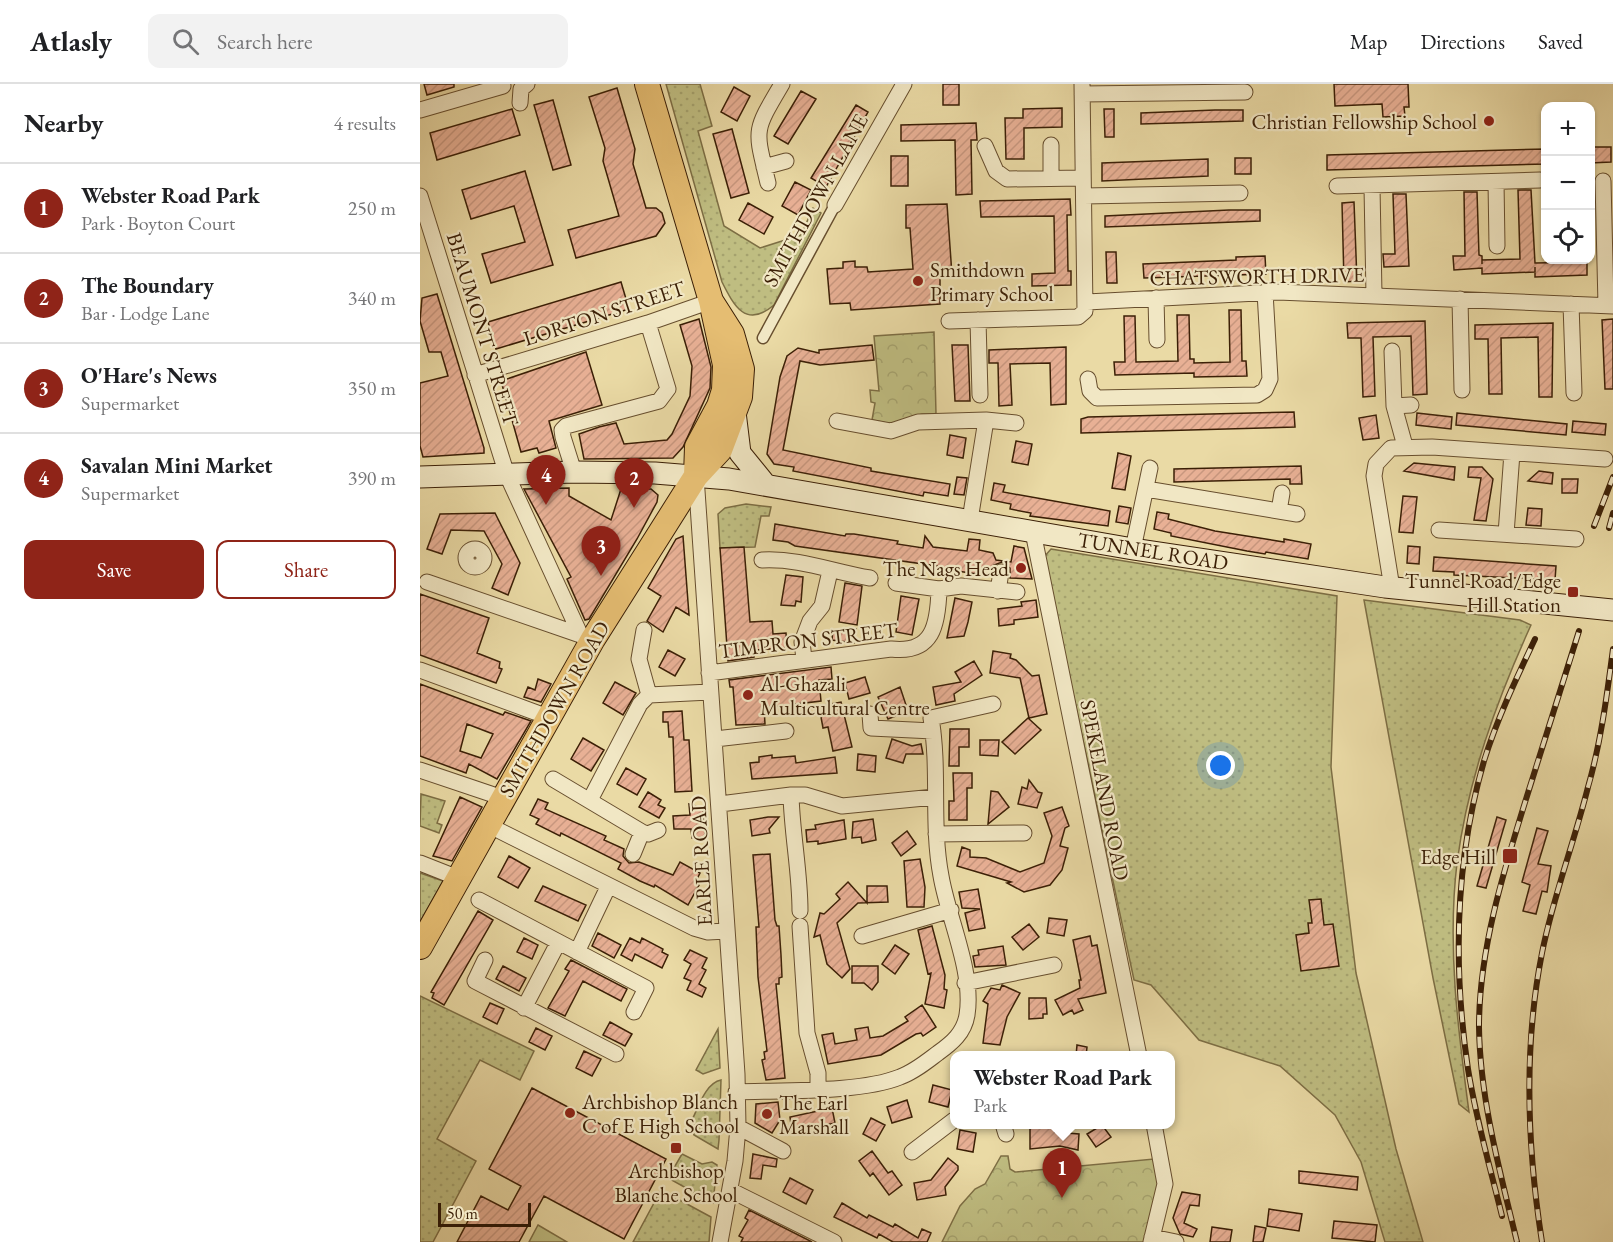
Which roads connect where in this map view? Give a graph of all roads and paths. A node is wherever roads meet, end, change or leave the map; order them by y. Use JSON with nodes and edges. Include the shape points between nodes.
{"nodes":[{"id":1,"x":527,"y":84,"type":"edge"},
{"id":2,"x":647,"y":84,"type":"edge"},
{"id":3,"x":782,"y":84,"type":"edge"},
{"id":4,"x":904,"y":84,"type":"edge"},
{"id":5,"x":503,"y":86,"type":"dead end"},
{"id":6,"x":1082,"y":89,"type":"edge"},
{"id":7,"x":1240,"y":89,"type":"edge"},
{"id":8,"x":520,"y":103,"type":"dead end"},
{"id":9,"x":420,"y":111,"type":"edge"},
{"id":10,"x":1051,"y":145,"type":"dead end"},
{"id":11,"x":985,"y":146,"type":"dead end"},
{"id":12,"x":786,"y":161,"type":"dead end"},
{"id":13,"x":764,"y":167,"type":"junction"},
{"id":14,"x":1051,"y":178,"type":"junction"},
{"id":15,"x":1083,"y":178,"type":"junction"},
{"id":16,"x":1541,"y":180,"type":"edge"},
{"id":17,"x":1602,"y":181,"type":"edge"},
{"id":18,"x":1496,"y":182,"type":"junction"},
{"id":19,"x":768,"y":183,"type":"dead end"},
{"id":20,"x":1337,"y":186,"type":"dead end"},
{"id":21,"x":1372,"y":187,"type":"junction"},
{"id":22,"x":1240,"y":193,"type":"dead end"},
{"id":23,"x":420,"y":196,"type":"edge"},
{"id":24,"x":1084,"y":196,"type":"junction"},
{"id":25,"x":835,"y":205,"type":"joint"},
{"id":26,"x":1497,"y":246,"type":"dead end"},
{"id":27,"x":1272,"y":292,"type":"junction"},
{"id":28,"x":1374,"y":295,"type":"junction"},
{"id":29,"x":1156,"y":298,"type":"junction"},
{"id":30,"x":1460,"y":299,"type":"junction"},
{"id":31,"x":711,"y":301,"type":"junction"},
{"id":32,"x":1087,"y":302,"type":"junction"},
{"id":33,"x":1571,"y":304,"type":"junction"},
{"id":34,"x":1609,"y":306,"type":"edge"},
{"id":35,"x":978,"y":320,"type":"junction"},
{"id":36,"x":949,"y":321,"type":"dead end"},
{"id":37,"x":648,"y":323,"type":"junction"},
{"id":38,"x":763,"y":338,"type":"dead end"},
{"id":39,"x":1156,"y":340,"type":"dead end"},
{"id":40,"x":1392,"y":351,"type":"dead end"},
{"id":41,"x":475,"y":375,"type":"junction"},
{"id":42,"x":1088,"y":379,"type":"dead end"},
{"id":43,"x":1457,"y":384,"type":"dead end"},
{"id":44,"x":1574,"y":393,"type":"dead end"},
{"id":45,"x":980,"y":395,"type":"dead end"},
{"id":46,"x":1412,"y":405,"type":"dead end"},
{"id":47,"x":1394,"y":406,"type":"junction"},
{"id":48,"x":735,"y":412,"type":"junction"},
{"id":49,"x":986,"y":420,"type":"junction"},
{"id":50,"x":837,"y":421,"type":"dead end"},
{"id":51,"x":1016,"y":423,"type":"dead end"},
{"id":52,"x":1405,"y":446,"type":"junction"},
{"id":53,"x":1512,"y":453,"type":"junction"},
{"id":54,"x":1610,"y":460,"type":"edge"},
{"id":55,"x":1150,"y":468,"type":"dead end"},
{"id":56,"x":574,"y":472,"type":"junction"},
{"id":57,"x":507,"y":475,"type":"junction"},
{"id":58,"x":696,"y":476,"type":"junction"},
{"id":59,"x":420,"y":477,"type":"edge"},
{"id":60,"x":766,"y":485,"type":"junction"},
{"id":61,"x":1146,"y":489,"type":"junction"},
{"id":62,"x":1282,"y":493,"type":"dead end"},
{"id":63,"x":1279,"y":511,"type":"junction"},
{"id":64,"x":1297,"y":514,"type":"dead end"},
{"id":65,"x":970,"y":520,"type":"junction"},
{"id":66,"x":1438,"y":530,"type":"dead end"},
{"id":67,"x":1033,"y":532,"type":"junction"},
{"id":68,"x":1506,"y":534,"type":"junction"},
{"id":69,"x":1576,"y":539,"type":"dead end"},
{"id":70,"x":1133,"y":549,"type":"junction"},
{"id":71,"x":762,"y":560,"type":"dead end"},
{"id":72,"x":473,"y":567,"type":"dead end"},
{"id":73,"x":830,"y":572,"type":"junction"},
{"id":74,"x":1001,"y":572,"type":"dead end"},
{"id":75,"x":870,"y":578,"type":"dead end"},
{"id":76,"x":427,"y":582,"type":"dead end"},
{"id":77,"x":896,"y":583,"type":"dead end"},
{"id":78,"x":1388,"y":587,"type":"junction"},
{"id":79,"x":939,"y":589,"type":"junction"},
{"id":80,"x":998,"y":591,"type":"junction"},
{"id":81,"x":1017,"y":592,"type":"dead end"},
{"id":82,"x":464,"y":594,"type":"junction"},
{"id":83,"x":1613,"y":610,"type":"edge"},
{"id":84,"x":644,"y":630,"type":"dead end"},
{"id":85,"x":587,"y":637,"type":"junction"},
{"id":86,"x":804,"y":659,"type":"junction"},
{"id":87,"x":420,"y":670,"type":"edge"},
{"id":88,"x":710,"y":672,"type":"junction"},
{"id":89,"x":710,"y":692,"type":"junction"},
{"id":90,"x":649,"y":695,"type":"junction"},
{"id":91,"x":993,"y":704,"type":"dead end"},
{"id":92,"x":870,"y":714,"type":"dead end"},
{"id":93,"x":548,"y":717,"type":"junction"},
{"id":94,"x":932,"y":724,"type":"junction"},
{"id":95,"x":786,"y":731,"type":"dead end"},
{"id":96,"x":715,"y":739,"type":"junction"},
{"id":97,"x":420,"y":770,"type":"edge"},
{"id":98,"x":553,"y":779,"type":"dead end"},
{"id":99,"x":791,"y":795,"type":"junction"},
{"id":100,"x":503,"y":798,"type":"junction"},
{"id":101,"x":590,"y":800,"type":"junction"},
{"id":102,"x":935,"y":803,"type":"junction"},
{"id":103,"x":720,"y":804,"type":"junction"},
{"id":104,"x":488,"y":825,"type":"junction"},
{"id":105,"x":658,"y":830,"type":"dead end"},
{"id":106,"x":642,"y":832,"type":"junction"},
{"id":107,"x":1024,"y":833,"type":"dead end"},
{"id":108,"x":936,"y":834,"type":"junction"},
{"id":109,"x":633,"y":854,"type":"dead end"},
{"id":110,"x":420,"y":863,"type":"edge"},
{"id":111,"x":458,"y":878,"type":"junction"},
{"id":112,"x":608,"y":887,"type":"junction"},
{"id":113,"x":480,"y":900,"type":"dead end"},
{"id":114,"x":951,"y":910,"type":"junction"},
{"id":115,"x":726,"y":931,"type":"junction"},
{"id":116,"x":422,"y":936,"type":"edge"},
{"id":117,"x":862,"y":936,"type":"dead end"},
{"id":118,"x":558,"y":943,"type":"junction"},
{"id":119,"x":577,"y":952,"type":"junction"},
{"id":120,"x":485,"y":960,"type":"dead end"},
{"id":121,"x":1054,"y":965,"type":"dead end"},
{"id":122,"x":965,"y":983,"type":"junction"},
{"id":123,"x":524,"y":1008,"type":"junction"},
{"id":124,"x":634,"y":1012,"type":"dead end"},
{"id":125,"x":954,"y":1050,"type":"edge"},
{"id":126,"x":1138,"y":1051,"type":"edge"},
{"id":127,"x":950,"y":1052,"type":"edge"},
{"id":128,"x":616,"y":1054,"type":"dead end"},
{"id":129,"x":818,"y":1088,"type":"junction"},
{"id":130,"x":736,"y":1092,"type":"junction"},
{"id":131,"x":950,"y":1123,"type":"edge"},
{"id":132,"x":738,"y":1127,"type":"junction"},
{"id":133,"x":1155,"y":1129,"type":"edge"},
{"id":134,"x":783,"y":1151,"type":"dead end"},
{"id":135,"x":912,"y":1152,"type":"dead end"},
{"id":136,"x":730,"y":1190,"type":"junction"},
{"id":137,"x":1152,"y":1240,"type":"edge"},
{"id":138,"x":720,"y":1242,"type":"edge"},
{"id":139,"x":834,"y":1242,"type":"edge"},
{"id":140,"x":1176,"y":1242,"type":"edge"}],
"edges":[{"from":1,"to":8,"type":"street","via":[[521,89]]},
{"from":2,"to":31,"type":"highway"},
{"from":3,"to":13,"type":"street","via":[[760,119],[757,138]]},
{"from":4,"to":25,"type":"street","name":"SMITHDOWN LANE"},
{"from":5,"to":9,"type":"street"},
{"from":6,"to":7,"type":"street"},
{"from":6,"to":15,"type":"street"},
{"from":10,"to":14,"type":"street"},
{"from":11,"to":14,"type":"street","via":[[993,176]]},
{"from":12,"to":13,"type":"street"},
{"from":13,"to":19,"type":"street"},
{"from":14,"to":15,"type":"street"},
{"from":15,"to":24,"type":"street"},
{"from":16,"to":18,"type":"street"},
{"from":17,"to":34,"type":"street"},
{"from":18,"to":21,"type":"street"},
{"from":18,"to":26,"type":"street"},
{"from":20,"to":21,"type":"street"},
{"from":21,"to":28,"type":"street"},
{"from":22,"to":24,"type":"street","via":[[1223,187]]},
{"from":23,"to":41,"type":"street","name":"BEAUMONT STREET"},
{"from":24,"to":32,"type":"street"},
{"from":25,"to":38,"type":"street","name":"SMITHDOWN LANE"},
{"from":27,"to":28,"type":"street","name":"CHATSWORTH DRIVE"},
{"from":27,"to":29,"type":"street","name":"CHATSWORTH DRIVE"},
{"from":27,"to":42,"type":"street","via":[[1270,379],[1265,390],[1257,395],[1097,398],[1090,391]]},
{"from":28,"to":30,"type":"street","name":"CHATSWORTH DRIVE"},
{"from":29,"to":32,"type":"street","name":"CHATSWORTH DRIVE"},
{"from":29,"to":39,"type":"street"},
{"from":30,"to":33,"type":"street","name":"CHATSWORTH DRIVE"},
{"from":30,"to":43,"type":"street"},
{"from":31,"to":37,"type":"street","name":"LORTON STREET"},
{"from":31,"to":48,"type":"highway","name":"SMITHDOWN ROAD","via":[[738,349],[742,379]]},
{"from":31,"to":58,"type":"highway","via":[[725,365],[724,390],[697,447]]},
{"from":32,"to":35,"type":"street","via":[[1078,318]]},
{"from":33,"to":34,"type":"street","name":"CHATSWORTH DRIVE"},
{"from":33,"to":44,"type":"street"},
{"from":35,"to":36,"type":"street"},
{"from":35,"to":45,"type":"street"},
{"from":37,"to":41,"type":"street","name":"LORTON STREET"},
{"from":37,"to":56,"type":"street","via":[[668,389],[659,401],[566,426],[563,436]]},
{"from":40,"to":47,"type":"street"},
{"from":41,"to":57,"type":"street","name":"BEAUMONT STREET"},
{"from":46,"to":47,"type":"street"},
{"from":47,"to":52,"type":"street"},
{"from":48,"to":58,"type":"highway","name":"SMITHDOWN ROAD","via":[[720,450]]},
{"from":48,"to":60,"type":"main road","via":[[740,453]]},
{"from":49,"to":50,"type":"street","via":[[918,422],[891,431]]},
{"from":49,"to":51,"type":"street"},
{"from":49,"to":65,"type":"street"},
{"from":52,"to":53,"type":"street"},
{"from":52,"to":78,"type":"street","via":[[1391,448],[1382,455],[1374,476]]},
{"from":53,"to":54,"type":"street"},
{"from":53,"to":68,"type":"street"},
{"from":55,"to":61,"type":"street"},
{"from":56,"to":57,"type":"main road","name":"TUNNEL ROAD"},
{"from":56,"to":58,"type":"main road","name":"TUNNEL ROAD"},
{"from":57,"to":59,"type":"main road","name":"TUNNEL ROAD"},
{"from":57,"to":85,"type":"street","name":"BEAUMONT STREET"},
{"from":58,"to":60,"type":"main road","name":"TUNNEL ROAD"},
{"from":58,"to":85,"type":"highway","name":"SMITHDOWN ROAD"},
{"from":58,"to":88,"type":"street","name":"EARLE ROAD"},
{"from":60,"to":65,"type":"main road","name":"TUNNEL ROAD"},
{"from":61,"to":63,"type":"street"},
{"from":61,"to":70,"type":"street"},
{"from":62,"to":63,"type":"street"},
{"from":63,"to":64,"type":"street"},
{"from":65,"to":67,"type":"main road","name":"TUNNEL ROAD"},
{"from":66,"to":68,"type":"street"},
{"from":67,"to":70,"type":"main road","name":"TUNNEL ROAD"},
{"from":67,"to":126,"type":"street","name":"SPEKELAND ROAD"},
{"from":68,"to":69,"type":"street"},
{"from":70,"to":78,"type":"main road","name":"TUNNEL ROAD"},
{"from":71,"to":73,"type":"street","via":[[818,565]]},
{"from":72,"to":82,"type":"street"},
{"from":73,"to":75,"type":"street"},
{"from":73,"to":86,"type":"street","via":[[822,606],[805,631]]},
{"from":74,"to":80,"type":"street"},
{"from":76,"to":82,"type":"street"},
{"from":77,"to":79,"type":"street"},
{"from":78,"to":83,"type":"main road","name":"TUNNEL ROAD"},
{"from":79,"to":80,"type":"street","via":[[961,586]]},
{"from":79,"to":86,"type":"street","name":"TIMPRON STREET","via":[[932,634],[924,645]]},
{"from":80,"to":81,"type":"street"},
{"from":82,"to":85,"type":"street"},
{"from":84,"to":90,"type":"street","via":[[639,659]]},
{"from":85,"to":93,"type":"highway","name":"SMITHDOWN ROAD"},
{"from":86,"to":88,"type":"street","name":"TIMPRON STREET"},
{"from":87,"to":93,"type":"street"},
{"from":88,"to":89,"type":"street","name":"EARLE ROAD"},
{"from":89,"to":90,"type":"street"},
{"from":89,"to":96,"type":"street","name":"EARLE ROAD"},
{"from":90,"to":101,"type":"street","via":[[640,704]]},
{"from":91,"to":94,"type":"street"},
{"from":92,"to":94,"type":"street","via":[[871,728]]},
{"from":93,"to":100,"type":"highway","name":"SMITHDOWN ROAD"},
{"from":94,"to":102,"type":"street","via":[[937,759]]},
{"from":95,"to":96,"type":"street"},
{"from":96,"to":103,"type":"street","name":"EARLE ROAD"},
{"from":97,"to":100,"type":"street"},
{"from":98,"to":101,"type":"street"},
{"from":99,"to":102,"type":"street","via":[[842,806]]},
{"from":99,"to":103,"type":"street"},
{"from":99,"to":129,"type":"street","via":[[793,845],[800,878],[807,1033]]},
{"from":100,"to":104,"type":"highway","name":"SMITHDOWN ROAD"},
{"from":101,"to":106,"type":"street"},
{"from":102,"to":108,"type":"street"},
{"from":103,"to":115,"type":"street","name":"EARLE ROAD"},
{"from":104,"to":111,"type":"highway","name":"SMITHDOWN ROAD"},
{"from":104,"to":112,"type":"street"},
{"from":105,"to":106,"type":"street"},
{"from":106,"to":109,"type":"street"},
{"from":107,"to":108,"type":"street"},
{"from":108,"to":114,"type":"street","via":[[941,878]]},
{"from":110,"to":111,"type":"street"},
{"from":111,"to":116,"type":"highway","name":"SMITHDOWN ROAD"},
{"from":112,"to":115,"type":"street","via":[[694,928]]},
{"from":112,"to":119,"type":"street"},
{"from":113,"to":118,"type":"street"},
{"from":114,"to":117,"type":"street"},
{"from":114,"to":122,"type":"street"},
{"from":115,"to":130,"type":"street","name":"EARLE ROAD"},
{"from":118,"to":119,"type":"street"},
{"from":118,"to":123,"type":"street"},
{"from":119,"to":124,"type":"street","via":[[646,988]]},
{"from":120,"to":123,"type":"street","via":[[475,981]]},
{"from":121,"to":122,"type":"street"},
{"from":122,"to":125,"type":"street","via":[[968,1013]]},
{"from":123,"to":128,"type":"street"},
{"from":127,"to":129,"type":"street","via":[[899,1078]]},
{"from":129,"to":130,"type":"street"},
{"from":130,"to":132,"type":"street","name":"EARLE ROAD"},
{"from":131,"to":135,"type":"street"},
{"from":132,"to":134,"type":"street"},
{"from":132,"to":136,"type":"street","name":"EARLE ROAD"},
{"from":133,"to":137,"type":"street","via":[[1165,1184]]},
{"from":136,"to":138,"type":"street","name":"EARLE ROAD"},
{"from":136,"to":139,"type":"street"},
{"from":137,"to":140,"type":"street"}]}
